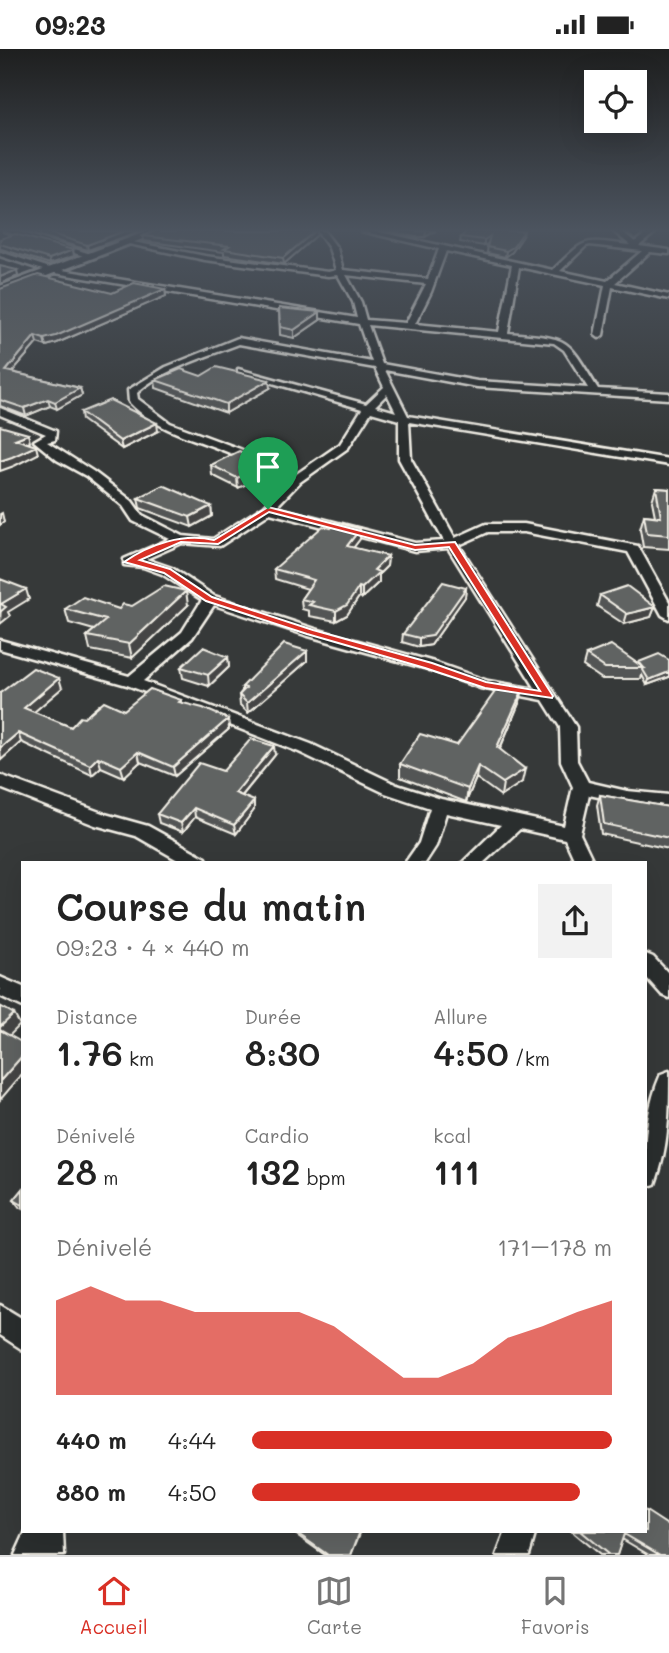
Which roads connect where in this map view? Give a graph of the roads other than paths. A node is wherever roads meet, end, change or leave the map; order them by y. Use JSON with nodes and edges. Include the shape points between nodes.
{"nodes":[{"id":1,"x":242,"y":301,"type":"edge"},
{"id":2,"x":358,"y":301,"type":"edge"},
{"id":3,"x":422,"y":301,"type":"edge"},
{"id":4,"x":509,"y":301,"type":"edge"},
{"id":5,"x":606,"y":301,"type":"edge"},
{"id":6,"x":363,"y":321,"type":"junction"},
{"id":7,"x":409,"y":327,"type":"junction"},
{"id":8,"x":599,"y":335,"type":"dead end"},
{"id":9,"x":503,"y":336,"type":"junction"},
{"id":10,"x":377,"y":365,"type":"junction"},
{"id":11,"x":241,"y":371,"type":"edge"},
{"id":12,"x":390,"y":386,"type":"junction"},
{"id":13,"x":595,"y":391,"type":"junction"},
{"id":14,"x":669,"y":396,"type":"edge"},
{"id":15,"x":368,"y":408,"type":"junction"},
{"id":16,"x":0,"y":411,"type":"edge"},
{"id":17,"x":404,"y":418,"type":"junction"},
{"id":18,"x":669,"y":461,"type":"edge"},
{"id":19,"x":296,"y":480,"type":"junction"},
{"id":20,"x":268,"y":509,"type":"junction"},
{"id":21,"x":180,"y":540,"type":"junction"},
{"id":22,"x":452,"y":544,"type":"junction"},
{"id":23,"x":209,"y":599,"type":"junction"},
{"id":24,"x":669,"y":615,"type":"edge"},
{"id":25,"x":0,"y":644,"type":"edge"},
{"id":26,"x":132,"y":683,"type":"junction"},
{"id":27,"x":548,"y":696,"type":"junction"},
{"id":28,"x":0,"y":781,"type":"edge"},
{"id":29,"x":582,"y":787,"type":"junction"},
{"id":30,"x":669,"y":801,"type":"edge"},
{"id":31,"x":440,"y":804,"type":"junction"},
{"id":32,"x":516,"y":822,"type":"junction"},
{"id":33,"x":571,"y":834,"type":"junction"},
{"id":34,"x":196,"y":861,"type":"edge"},
{"id":35,"x":416,"y":861,"type":"edge"},
{"id":36,"x":473,"y":861,"type":"edge"},
{"id":37,"x":584,"y":861,"type":"edge"},
{"id":38,"x":647,"y":964,"type":"edge"},
{"id":39,"x":0,"y":986,"type":"edge"},
{"id":40,"x":669,"y":989,"type":"edge"},
{"id":41,"x":21,"y":997,"type":"edge"},
{"id":42,"x":669,"y":1082,"type":"edge"},
{"id":43,"x":653,"y":1118,"type":"edge"},
{"id":44,"x":647,"y":1167,"type":"edge"},
{"id":45,"x":0,"y":1318,"type":"edge"},
{"id":46,"x":21,"y":1334,"type":"edge"},
{"id":47,"x":42,"y":1533,"type":"edge"},
{"id":48,"x":48,"y":1533,"type":"edge"},
{"id":49,"x":520,"y":1533,"type":"edge"},
{"id":50,"x":31,"y":1555,"type":"edge"},
{"id":51,"x":48,"y":1555,"type":"edge"},
{"id":52,"x":513,"y":1555,"type":"edge"}],
"edges":[{"from":1,"to":6,"type":"street"},
{"from":2,"to":6,"type":"street"},
{"from":3,"to":7,"type":"street"},
{"from":4,"to":9,"type":"street"},
{"from":5,"to":8,"type":"street"},
{"from":6,"to":7,"type":"street"},
{"from":6,"to":10,"type":"street"},
{"from":7,"to":9,"type":"street"},
{"from":9,"to":13,"type":"street","via":[[563,343]]},
{"from":10,"to":12,"type":"street"},
{"from":10,"to":13,"type":"street","via":[[477,384]]},
{"from":10,"to":19,"type":"street","via":[[239,341],[169,369],[132,392],[139,407],[162,421]]},
{"from":11,"to":15,"type":"street"},
{"from":12,"to":15,"type":"street"},
{"from":12,"to":17,"type":"street"},
{"from":13,"to":14,"type":"street"},
{"from":15,"to":17,"type":"street"},
{"from":15,"to":19,"type":"street","via":[[345,446]]},
{"from":16,"to":21,"type":"street","via":[[52,433],[51,438],[39,441],[90,474],[128,504],[138,518]]},
{"from":17,"to":18,"type":"street"},
{"from":17,"to":22,"type":"street","via":[[405,459]]},
{"from":19,"to":20,"type":"street"},
{"from":20,"to":21,"type":"street","via":[[215,543]]},
{"from":20,"to":22,"type":"street","via":[[415,547]]},
{"from":21,"to":23,"type":"street","via":[[129,562],[167,571]]},
{"from":22,"to":24,"type":"street","via":[[486,528],[524,528],[633,549]]},
{"from":22,"to":27,"type":"street"},
{"from":23,"to":26,"type":"street","via":[[205,611],[174,647]]},
{"from":23,"to":27,"type":"street","via":[[485,685]]},
{"from":25,"to":26,"type":"street"},
{"from":26,"to":31,"type":"street","via":[[305,748],[391,789]]},
{"from":27,"to":29,"type":"street","via":[[568,727],[569,761]]},
{"from":28,"to":34,"type":"street","via":[[142,831]]},
{"from":29,"to":30,"type":"street"},
{"from":29,"to":33,"type":"street"},
{"from":31,"to":32,"type":"street"},
{"from":31,"to":35,"type":"street","via":[[427,846]]},
{"from":32,"to":33,"type":"street"},
{"from":32,"to":36,"type":"street"},
{"from":33,"to":37,"type":"street"},
{"from":38,"to":40,"type":"street"},
{"from":39,"to":41,"type":"street"},
{"from":42,"to":43,"type":"street"},
{"from":43,"to":44,"type":"street"},
{"from":45,"to":46,"type":"street"},
{"from":47,"to":50,"type":"street"},
{"from":48,"to":51,"type":"street"},
{"from":49,"to":52,"type":"street"}]}
